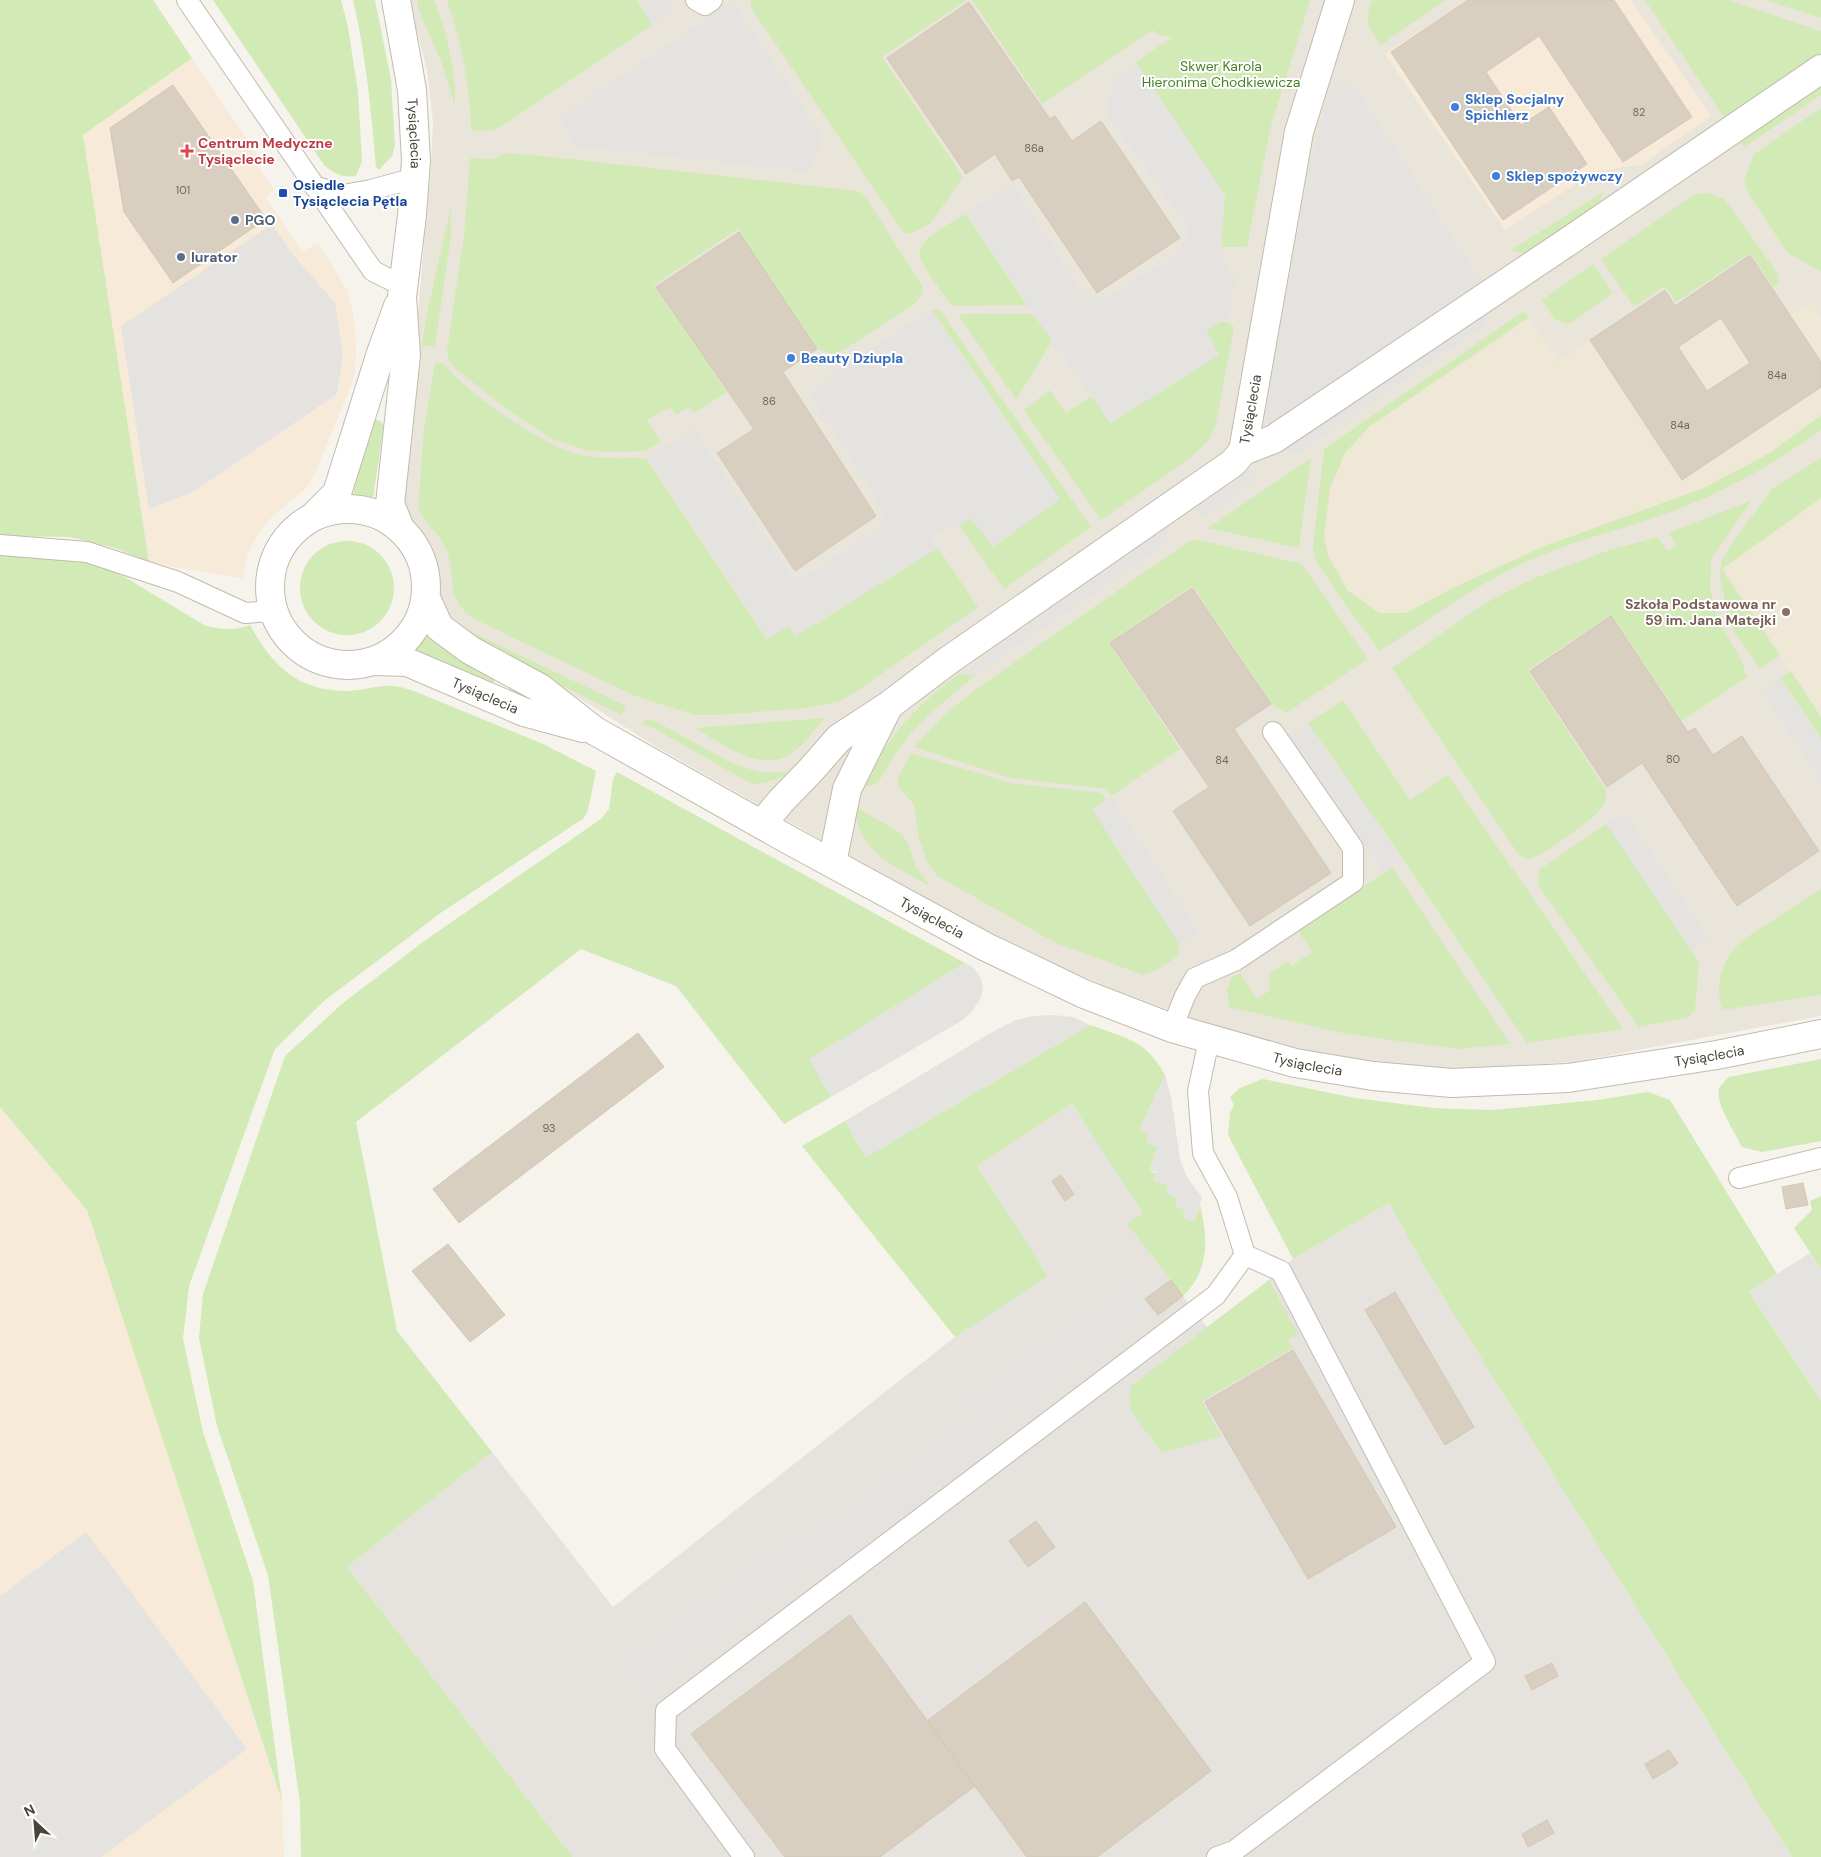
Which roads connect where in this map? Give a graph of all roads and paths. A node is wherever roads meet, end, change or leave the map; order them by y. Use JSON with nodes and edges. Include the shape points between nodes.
{"nodes":[{"id":1,"x":187,"y":0,"type":"edge"},
{"id":2,"x":396,"y":0,"type":"edge"},
{"id":3,"x":696,"y":0,"type":"edge"},
{"id":4,"x":712,"y":0,"type":"edge"},
{"id":5,"x":1340,"y":0,"type":"edge"},
{"id":6,"x":1821,"y":69,"type":"edge"},
{"id":7,"x":415,"y":178,"type":"junction"},
{"id":8,"x":314,"y":186,"type":"junction"},
{"id":9,"x":402,"y":292,"type":"junction"},
{"id":10,"x":1242,"y":451,"type":"junction"},
{"id":11,"x":316,"y":514,"type":"junction"},
{"id":12,"x":399,"y":526,"type":"junction"},
{"id":13,"x":0,"y":545,"type":"edge"},
{"id":14,"x":426,"y":598,"type":"junction"},
{"id":15,"x":272,"y":611,"type":"junction"},
{"id":16,"x":374,"y":661,"type":"junction"},
{"id":17,"x":888,"y":706,"type":"junction"},
{"id":18,"x":595,"y":731,"type":"junction"},
{"id":19,"x":1273,"y":732,"type":"dead end"},
{"id":20,"x":762,"y":824,"type":"junction"},
{"id":21,"x":832,"y":863,"type":"junction"},
{"id":22,"x":1172,"y":1028,"type":"junction"},
{"id":23,"x":1821,"y":1034,"type":"edge"},
{"id":24,"x":1209,"y":1040,"type":"junction"},
{"id":25,"x":1821,"y":1158,"type":"edge"},
{"id":26,"x":1739,"y":1178,"type":"dead end"},
{"id":27,"x":1245,"y":1255,"type":"junction"},
{"id":28,"x":744,"y":1857,"type":"edge"},
{"id":29,"x":1217,"y":1857,"type":"edge"}],
"edges":[{"from":1,"to":8,"type":"lane"},
{"from":2,"to":7,"type":"street","name":"Tysiąclecia","via":[[412,90],[416,130]]},
{"from":3,"to":4,"type":"lane","via":[[705,5]]},
{"from":5,"to":10,"type":"street","name":"Tysiąclecia","via":[[1299,132]]},
{"from":6,"to":10,"type":"street","via":[[1274,439]]},
{"from":7,"to":8,"type":"lane","via":[[343,195]]},
{"from":7,"to":9,"type":"street","name":"Tysiąclecia"},
{"from":8,"to":9,"type":"lane","via":[[373,271]]},
{"from":9,"to":11,"type":"street","name":"Tysiąclecia","via":[[337,493]]},
{"from":9,"to":12,"type":"street","name":"Tysiąclecia","via":[[406,356],[390,504]]},
{"from":10,"to":17,"type":"street","name":"Tysiąclecia","via":[[1233,463]]},
{"from":11,"to":12,"type":"street","via":[[353,508],[386,517]]},
{"from":11,"to":15,"type":"street","via":[[300,524],[277,552],[270,569]]},
{"from":12,"to":14,"type":"street","via":[[414,545],[424,568]]},
{"from":13,"to":15,"type":"lane","via":[[87,552],[178,582],[245,613]]},
{"from":14,"to":16,"type":"street","via":[[413,630],[397,647]]},
{"from":14,"to":18,"type":"street","name":"Tysiąclecia","via":[[439,627],[470,650],[540,688]]},
{"from":15,"to":16,"type":"street","via":[[291,641],[307,654],[326,663],[351,666]]},
{"from":16,"to":18,"type":"street","name":"Tysiąclecia","via":[[407,662],[524,712]]},
{"from":17,"to":20,"type":"street","name":"Tysiąclecia","via":[[839,738]]},
{"from":17,"to":21,"type":"street","name":"Tysiąclecia","via":[[847,789]]},
{"from":18,"to":20,"type":"street","name":"Tysiąclecia"},
{"from":19,"to":22,"type":"lane","via":[[1353,848],[1352,882],[1236,960],[1195,978]]},
{"from":20,"to":21,"type":"street","name":"Tysiąclecia"},
{"from":21,"to":22,"type":"street","name":"Tysiąclecia","via":[[1037,973]]},
{"from":22,"to":24,"type":"street","name":"Tysiąclecia"},
{"from":23,"to":24,"type":"street","name":"Tysiąclecia","via":[[1717,1055],[1568,1078],[1452,1083],[1373,1076],[1295,1062]]},
{"from":24,"to":27,"type":"lane","via":[[1198,1091],[1203,1153],[1227,1197]]},
{"from":25,"to":26,"type":"lane"},
{"from":27,"to":28,"type":"lane","via":[[1216,1295],[1185,1320],[666,1711],[665,1750]]},
{"from":27,"to":29,"type":"lane","via":[[1281,1270],[1485,1662],[1234,1850]]}]}
